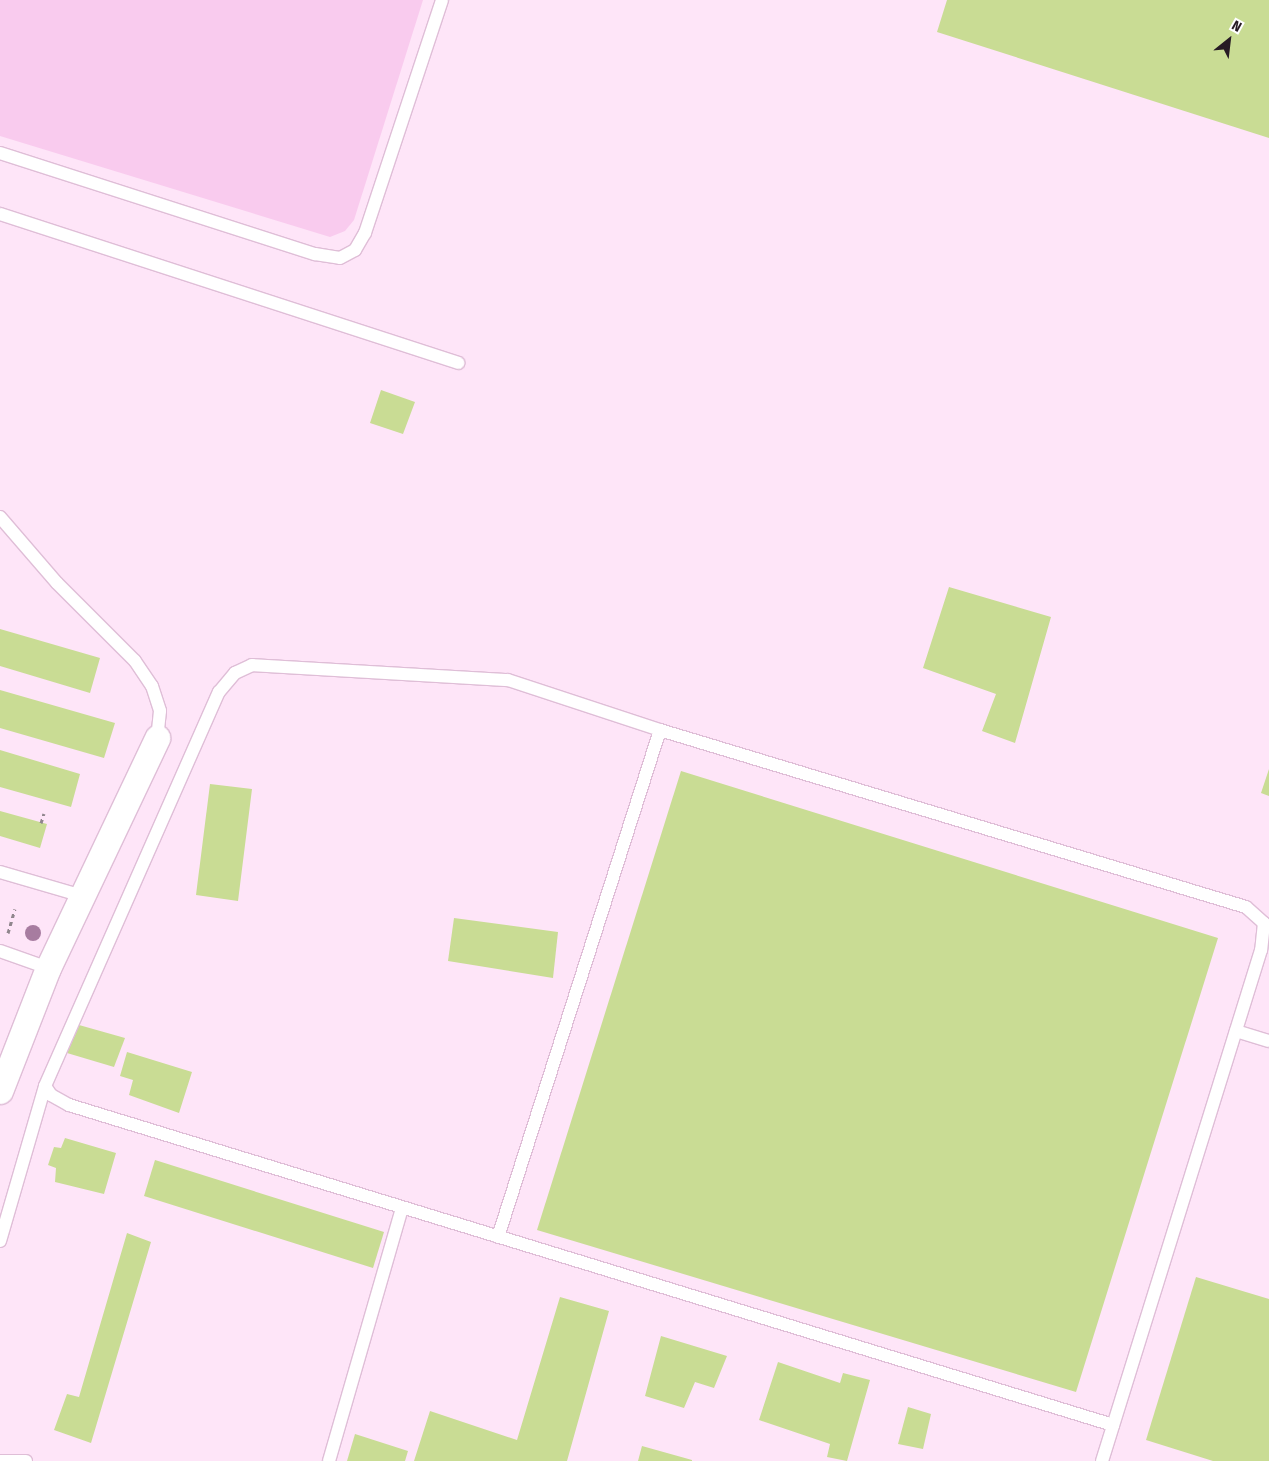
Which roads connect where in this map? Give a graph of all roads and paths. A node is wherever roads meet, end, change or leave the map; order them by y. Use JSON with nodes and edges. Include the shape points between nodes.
{"nodes":[{"id":1,"x":442,"y":0,"type":"edge"},
{"id":2,"x":0,"y":153,"type":"edge"},
{"id":3,"x":0,"y":214,"type":"edge"},
{"id":4,"x":458,"y":363,"type":"dead end"},
{"id":5,"x":0,"y":517,"type":"edge"},
{"id":6,"x":660,"y":730,"type":"junction"},
{"id":7,"x":157,"y":738,"type":"joint"},
{"id":8,"x":44,"y":813,"type":"dead end"},
{"id":9,"x":41,"y":822,"type":"dead end"},
{"id":10,"x":0,"y":872,"type":"edge"},
{"id":11,"x":82,"y":896,"type":"junction"},
{"id":12,"x":0,"y":952,"type":"edge"},
{"id":13,"x":48,"y":968,"type":"junction"},
{"id":14,"x":1236,"y":1031,"type":"junction"},
{"id":15,"x":1269,"y":1041,"type":"edge"},
{"id":16,"x":45,"y":1086,"type":"junction"},
{"id":17,"x":0,"y":1091,"type":"edge"},
{"id":18,"x":402,"y":1208,"type":"junction"},
{"id":19,"x":498,"y":1237,"type":"junction"},
{"id":20,"x":0,"y":1241,"type":"edge"},
{"id":21,"x":1114,"y":1425,"type":"junction"},
{"id":22,"x":0,"y":1461,"type":"edge"},
{"id":23,"x":26,"y":1461,"type":"edge"},
{"id":24,"x":329,"y":1461,"type":"edge"},
{"id":25,"x":1102,"y":1461,"type":"edge"}],
"edges":[{"from":1,"to":2,"type":"lane","via":[[365,233],[355,250],[340,258],[315,254]]},
{"from":3,"to":4,"type":"lane"},
{"from":5,"to":7,"type":"lane","via":[[57,583],[135,661],[152,686],[160,711]]},
{"from":6,"to":14,"type":"lane","via":[[1246,908],[1264,923],[1261,950]]},
{"from":6,"to":16,"type":"lane","via":[[508,680],[252,665],[235,673],[218,692]]},
{"from":6,"to":19,"type":"lane"},
{"from":7,"to":11,"type":"street"},
{"from":8,"to":9,"type":"path"},
{"from":10,"to":11,"type":"lane"},
{"from":11,"to":13,"type":"street"},
{"from":12,"to":13,"type":"lane"},
{"from":13,"to":17,"type":"street"},
{"from":14,"to":15,"type":"lane"},
{"from":14,"to":21,"type":"lane"},
{"from":16,"to":18,"type":"lane","via":[[51,1095],[69,1105]]},
{"from":16,"to":20,"type":"lane"},
{"from":18,"to":19,"type":"lane"},
{"from":18,"to":24,"type":"lane"},
{"from":19,"to":21,"type":"lane"},
{"from":21,"to":25,"type":"lane"},
{"from":22,"to":23,"type":"lane"}]}
